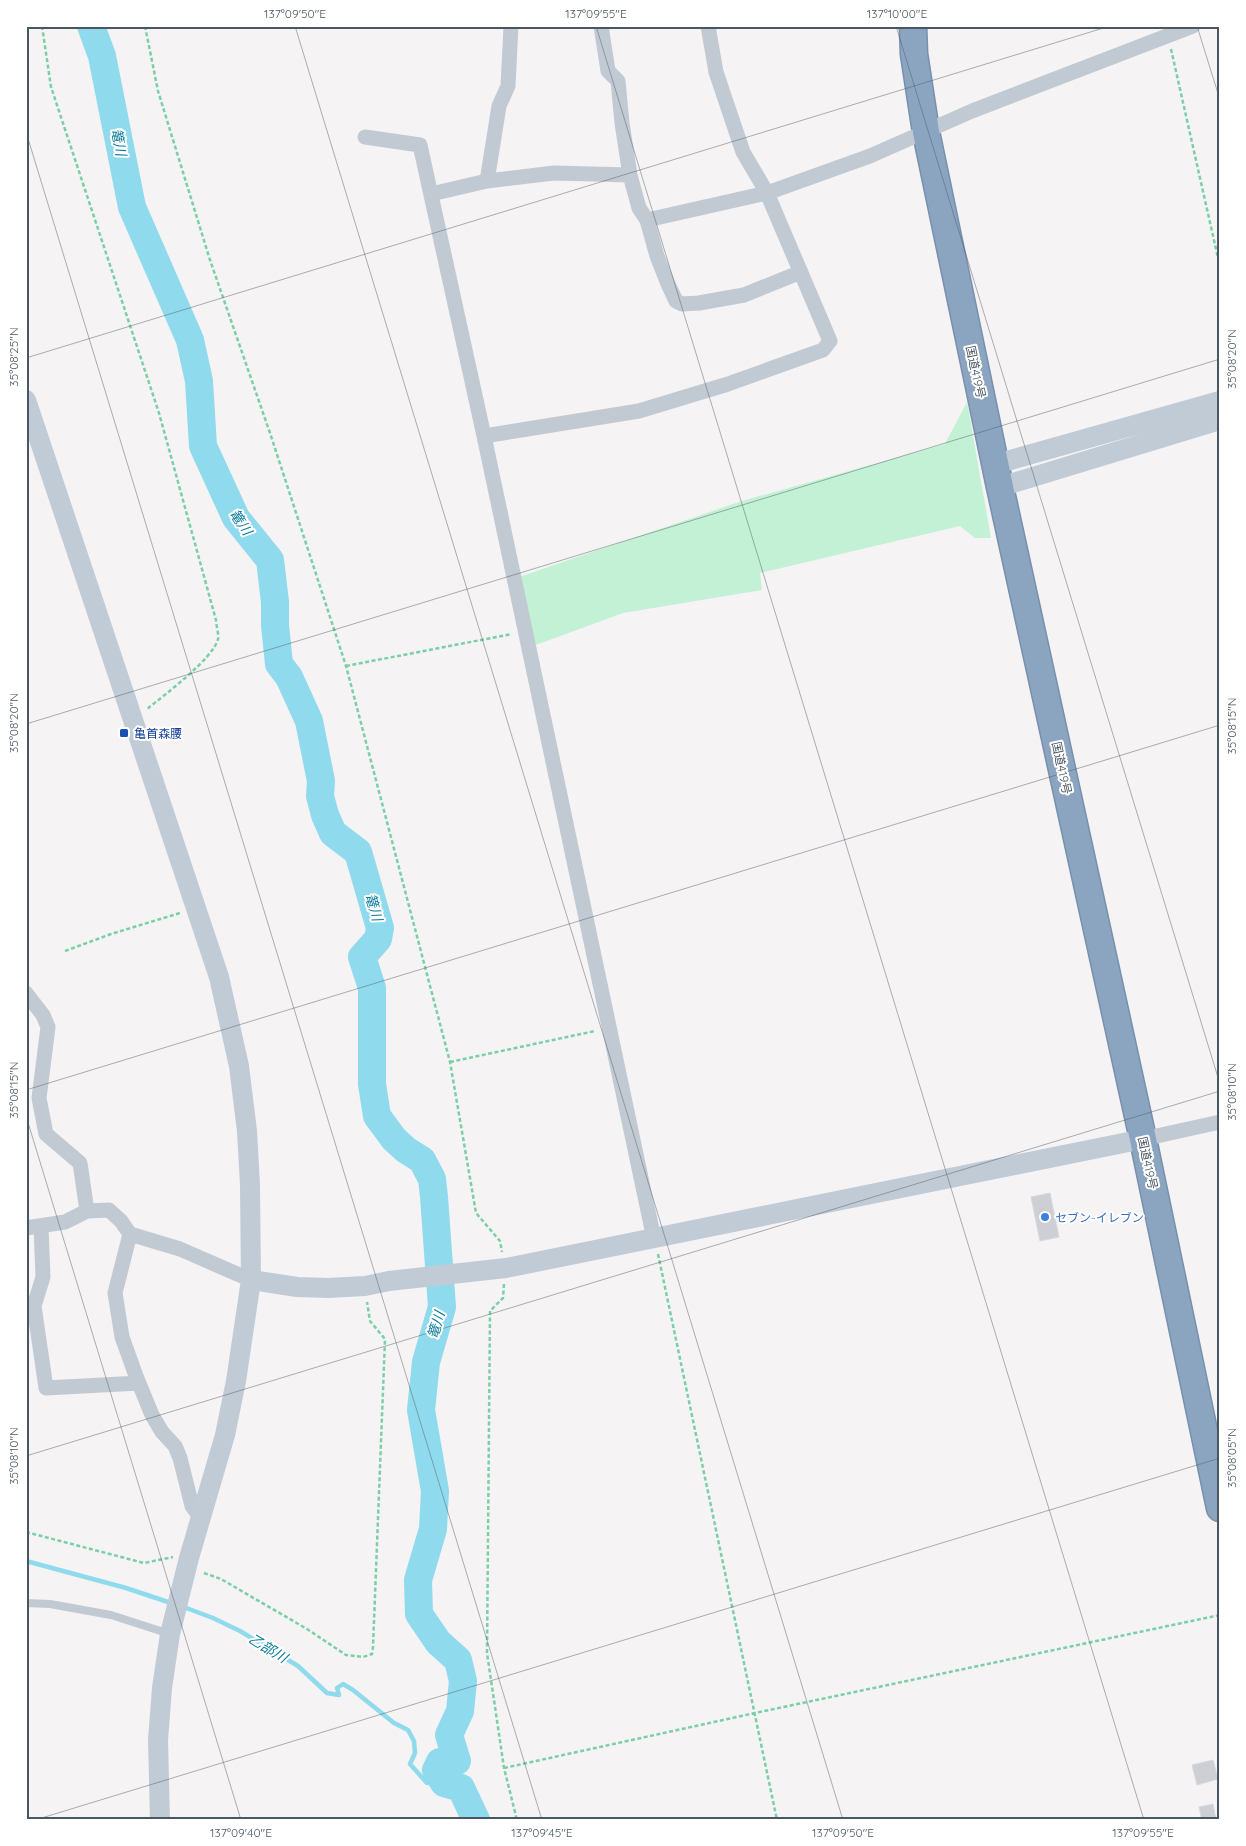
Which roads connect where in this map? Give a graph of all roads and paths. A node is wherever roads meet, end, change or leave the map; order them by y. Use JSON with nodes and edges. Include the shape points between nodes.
{"nodes":[{"id":1,"x":42,"y":26,"type":"edge"},
{"id":2,"x":145,"y":26,"type":"edge"},
{"id":3,"x":511,"y":26,"type":"edge"},
{"id":4,"x":601,"y":26,"type":"edge"},
{"id":5,"x":708,"y":26,"type":"edge"},
{"id":6,"x":914,"y":26,"type":"edge"},
{"id":7,"x":1193,"y":26,"type":"edge"},
{"id":8,"x":1168,"y":36,"type":"junction"},
{"id":9,"x":926,"y":132,"type":"junction"},
{"id":10,"x":365,"y":136,"type":"dead end"},
{"id":11,"x":630,"y":175,"type":"junction"},
{"id":12,"x":487,"y":181,"type":"junction"},
{"id":13,"x":767,"y":193,"type":"junction"},
{"id":14,"x":431,"y":194,"type":"junction"},
{"id":15,"x":647,"y":220,"type":"junction"},
{"id":16,"x":1220,"y":267,"type":"edge"},
{"id":17,"x":801,"y":272,"type":"junction"},
{"id":18,"x":1220,"y":401,"type":"edge"},
{"id":19,"x":28,"y":409,"type":"edge"},
{"id":20,"x":1220,"y":420,"type":"edge"},
{"id":21,"x":484,"y":436,"type":"junction"},
{"id":22,"x":998,"y":475,"type":"junction"},
{"id":23,"x":525,"y":631,"type":"junction"},
{"id":24,"x":346,"y":666,"type":"junction"},
{"id":25,"x":134,"y":719,"type":"junction"},
{"id":26,"x":196,"y":909,"type":"junction"},
{"id":27,"x":66,"y":951,"type":"dead end"},
{"id":28,"x":26,"y":993,"type":"edge"},
{"id":29,"x":610,"y":1028,"type":"junction"},
{"id":30,"x":450,"y":1062,"type":"junction"},
{"id":31,"x":1220,"y":1122,"type":"edge"},
{"id":32,"x":1143,"y":1139,"type":"junction"},
{"id":33,"x":87,"y":1211,"type":"junction"},
{"id":34,"x":33,"y":1228,"type":"edge"},
{"id":35,"x":130,"y":1234,"type":"junction"},
{"id":36,"x":654,"y":1239,"type":"junction"},
{"id":37,"x":506,"y":1268,"type":"junction"},
{"id":38,"x":251,"y":1280,"type":"junction"},
{"id":39,"x":365,"y":1286,"type":"junction"},
{"id":40,"x":138,"y":1383,"type":"junction"},
{"id":41,"x":1220,"y":1508,"type":"edge"},
{"id":42,"x":201,"y":1518,"type":"junction"},
{"id":43,"x":26,"y":1532,"type":"edge"},
{"id":44,"x":188,"y":1565,"type":"junction"},
{"id":45,"x":26,"y":1603,"type":"edge"},
{"id":46,"x":1220,"y":1615,"type":"edge"},
{"id":47,"x":170,"y":1634,"type":"junction"},
{"id":48,"x":755,"y":1712,"type":"junction"},
{"id":49,"x":504,"y":1768,"type":"junction"},
{"id":50,"x":160,"y":1820,"type":"edge"},
{"id":51,"x":518,"y":1820,"type":"edge"},
{"id":52,"x":778,"y":1820,"type":"edge"}],
"edges":[{"from":1,"to":25,"type":"path","via":[[51,87],[159,414],[216,620],[218,639],[206,657]]},
{"from":2,"to":24,"type":"path","via":[[158,91],[210,260]]},
{"from":3,"to":12,"type":"street","via":[[508,86],[499,106]]},
{"from":4,"to":11,"type":"street","via":[[608,71],[618,81]]},
{"from":5,"to":13,"type":"street","via":[[716,72],[743,152]]},
{"from":6,"to":9,"type":"highway","name":"国道419号","via":[[914,54]]},
{"from":7,"to":8,"type":"street"},
{"from":8,"to":9,"type":"street"},
{"from":8,"to":16,"type":"path"},
{"from":9,"to":13,"type":"street"},
{"from":9,"to":22,"type":"highway","name":"国道419号"},
{"from":10,"to":14,"type":"street","via":[[420,145]]},
{"from":11,"to":12,"type":"street","via":[[554,172]]},
{"from":11,"to":15,"type":"street","via":[[639,208]]},
{"from":12,"to":14,"type":"street"},
{"from":13,"to":15,"type":"street"},
{"from":13,"to":17,"type":"street"},
{"from":14,"to":21,"type":"street"},
{"from":15,"to":17,"type":"street","via":[[668,284],[676,301],[682,304],[744,295]]},
{"from":17,"to":21,"type":"street","via":[[830,341],[823,350],[640,411]]},
{"from":18,"to":22,"type":"street"},
{"from":19,"to":25,"type":"street"},
{"from":20,"to":22,"type":"street"},
{"from":21,"to":23,"type":"street"},
{"from":22,"to":32,"type":"highway","name":"国道419号"},
{"from":23,"to":24,"type":"path"},
{"from":23,"to":29,"type":"street"},
{"from":24,"to":30,"type":"path"},
{"from":25,"to":26,"type":"street"},
{"from":26,"to":27,"type":"path"},
{"from":26,"to":38,"type":"street","via":[[219,977],[239,1066],[250,1186]]},
{"from":28,"to":33,"type":"street","via":[[48,1027],[40,1098],[46,1134],[80,1163]]},
{"from":29,"to":30,"type":"path"},
{"from":29,"to":36,"type":"street"},
{"from":30,"to":37,"type":"path","via":[[476,1213],[500,1241]]},
{"from":31,"to":32,"type":"street"},
{"from":32,"to":36,"type":"street"},
{"from":32,"to":41,"type":"highway","name":"国道419号"},
{"from":33,"to":34,"type":"street","via":[[65,1222]]},
{"from":33,"to":35,"type":"street","via":[[109,1210]]},
{"from":34,"to":40,"type":"street","via":[[43,1277],[34,1306],[46,1388]]},
{"from":35,"to":38,"type":"street","via":[[180,1249]]},
{"from":35,"to":40,"type":"street","via":[[115,1293],[122,1337]]},
{"from":36,"to":37,"type":"street"},
{"from":36,"to":48,"type":"path"},
{"from":37,"to":39,"type":"street"},
{"from":37,"to":49,"type":"path","via":[[503,1298],[490,1311],[487,1653]]},
{"from":38,"to":39,"type":"street","via":[[304,1287]]},
{"from":38,"to":42,"type":"street","via":[[225,1435]]},
{"from":39,"to":44,"type":"path","via":[[370,1321],[385,1339],[372,1654],[363,1657],[346,1655],[221,1579]]},
{"from":40,"to":42,"type":"street","via":[[152,1415],[175,1446],[192,1506]]},
{"from":42,"to":44,"type":"street"},
{"from":43,"to":44,"type":"path","via":[[144,1563],[169,1557]]},
{"from":44,"to":47,"type":"street"},
{"from":45,"to":47,"type":"lane","via":[[111,1615]]},
{"from":46,"to":48,"type":"path"},
{"from":47,"to":50,"type":"street","via":[[158,1740]]},
{"from":48,"to":49,"type":"path"},
{"from":48,"to":52,"type":"path"},
{"from":49,"to":51,"type":"path"}]}
